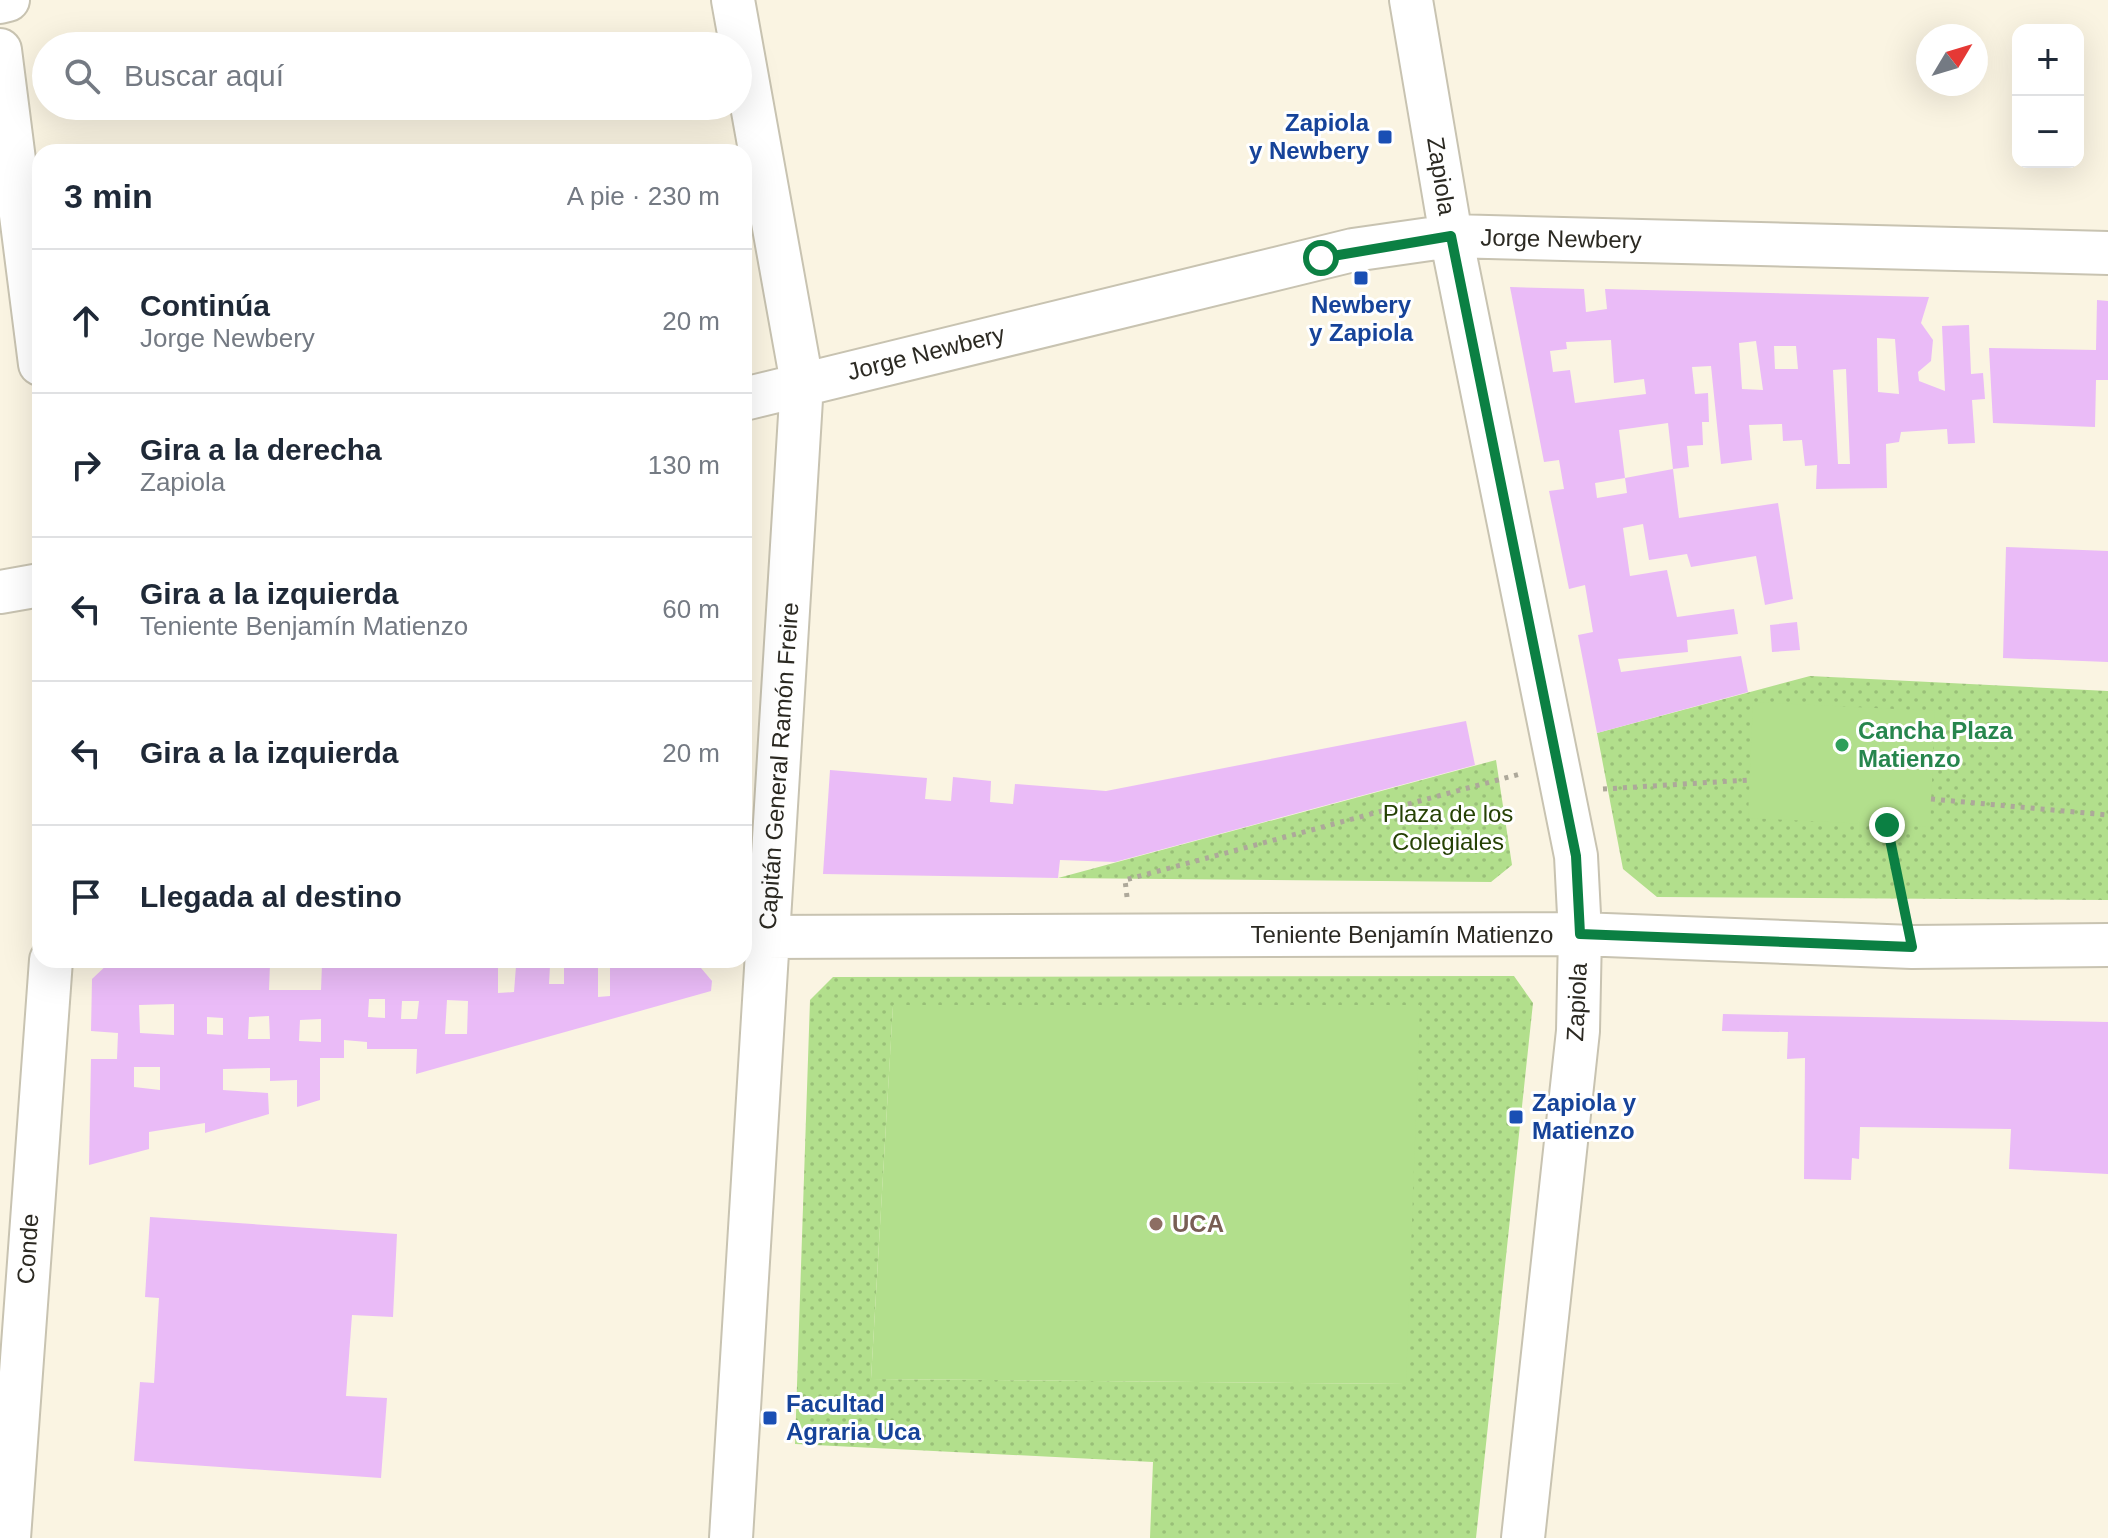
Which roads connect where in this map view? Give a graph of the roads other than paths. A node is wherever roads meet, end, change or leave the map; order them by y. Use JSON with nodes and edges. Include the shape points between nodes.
{"nodes":[{"id":1,"x":8,"y":0,"type":"edge"},
{"id":2,"x":733,"y":0,"type":"edge"},
{"id":3,"x":1411,"y":0,"type":"edge"},
{"id":4,"x":0,"y":2,"type":"edge"},
{"id":5,"x":739,"y":32,"type":"edge"},
{"id":6,"x":0,"y":50,"type":"edge"},
{"id":7,"x":752,"y":105,"type":"edge"},
{"id":8,"x":1451,"y":236,"type":"junction"},
{"id":9,"x":2108,"y":253,"type":"edge"},
{"id":10,"x":32,"y":301,"type":"edge"},
{"id":11,"x":802,"y":383,"type":"junction"},
{"id":12,"x":752,"y":397,"type":"edge"},
{"id":13,"x":32,"y":586,"type":"edge"},
{"id":14,"x":0,"y":592,"type":"edge"},
{"id":15,"x":1580,"y":934,"type":"junction"},
{"id":16,"x":756,"y":937,"type":"edge"},
{"id":17,"x":2108,"y":945,"type":"edge"},
{"id":18,"x":50,"y":968,"type":"edge"},
{"id":19,"x":16,"y":1209,"type":"edge"},
{"id":20,"x":9,"y":1538,"type":"edge"},
{"id":21,"x":731,"y":1538,"type":"edge"},
{"id":22,"x":1523,"y":1538,"type":"edge"}],
"edges":[{"from":1,"to":4,"type":"street"},
{"from":2,"to":5,"type":"street","name":"Capitán General Ramón Freire"},
{"from":3,"to":8,"type":"street","name":"Zapiola"},
{"from":6,"to":10,"type":"street"},
{"from":7,"to":11,"type":"street","name":"Capitán General Ramón Freire"},
{"from":8,"to":9,"type":"street","name":"Jorge Newbery"},
{"from":8,"to":11,"type":"street","name":"Jorge Newbery","via":[[1332,255]]},
{"from":8,"to":15,"type":"street","name":"Zapiola","via":[[1576,856]]},
{"from":11,"to":12,"type":"street","name":"Jorge Newbery"},
{"from":11,"to":16,"type":"street","name":"Capitán General Ramón Freire"},
{"from":13,"to":14,"type":"street"},
{"from":15,"to":16,"type":"street","name":"Teniente Benjamín Matienzo"},
{"from":15,"to":17,"type":"street","name":"Teniente Benjamín Matienzo","via":[[1912,947]]},
{"from":15,"to":22,"type":"street","name":"Zapiola","via":[[1578,1031]]},
{"from":16,"to":21,"type":"street","name":"Capitán General Ramón Freire"},
{"from":18,"to":19,"type":"street","name":"Conde"},
{"from":19,"to":20,"type":"street","name":"Conde"}]}
